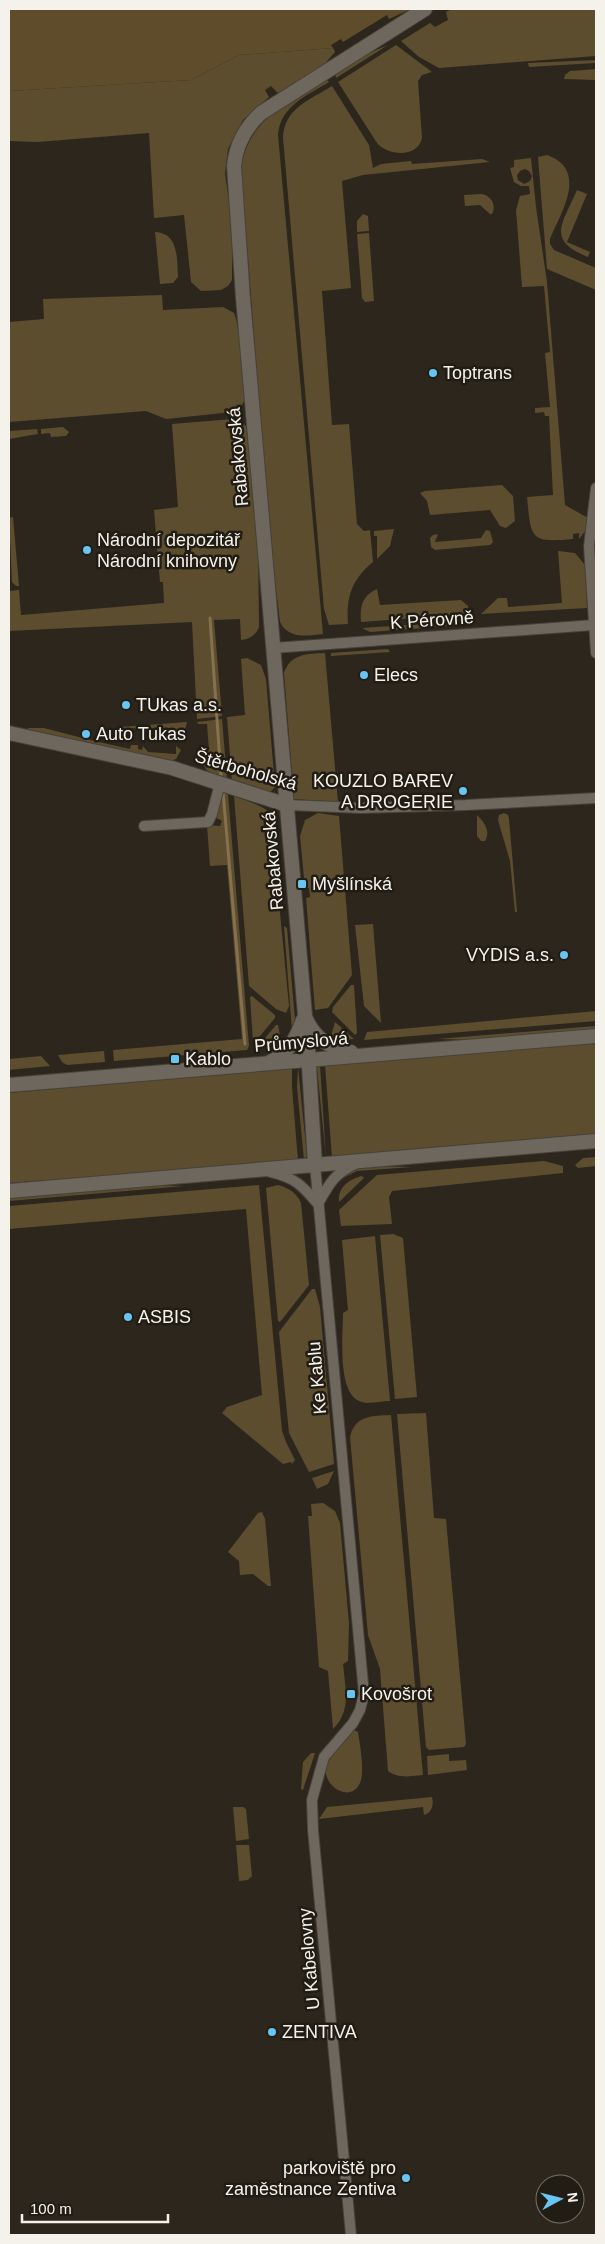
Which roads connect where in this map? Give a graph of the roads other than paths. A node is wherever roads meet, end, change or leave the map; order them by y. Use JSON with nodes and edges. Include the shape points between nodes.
{"nodes":[{"id":1,"x":425,"y":9,"type":"edge"},
{"id":2,"x":596,"y":488,"type":"edge"},
{"id":3,"x":594,"y":626,"type":"junction"},
{"id":4,"x":273,"y":648,"type":"junction"},
{"id":5,"x":596,"y":653,"type":"edge"},
{"id":6,"x":9,"y":733,"type":"edge"},
{"id":7,"x":220,"y":783,"type":"junction"},
{"id":8,"x":596,"y":798,"type":"edge"},
{"id":9,"x":287,"y":805,"type":"junction"},
{"id":10,"x":144,"y":826,"type":"dead end"},
{"id":11,"x":304,"y":1014,"type":"junction"},
{"id":12,"x":596,"y":1036,"type":"edge"},
{"id":13,"x":363,"y":1055,"type":"junction"},
{"id":14,"x":308,"y":1060,"type":"junction"},
{"id":15,"x":267,"y":1063,"type":"junction"},
{"id":16,"x":9,"y":1085,"type":"edge"},
{"id":17,"x":596,"y":1141,"type":"edge"},
{"id":18,"x":359,"y":1162,"type":"junction"},
{"id":19,"x":315,"y":1165,"type":"junction"},
{"id":20,"x":262,"y":1170,"type":"junction"},
{"id":21,"x":9,"y":1191,"type":"edge"},
{"id":22,"x":318,"y":1204,"type":"junction"},
{"id":23,"x":364,"y":1694,"type":"joint"},
{"id":24,"x":352,"y":2235,"type":"edge"}],
"edges":[{"from":1,"to":4,"type":"main road","name":"Rabakovská","via":[[260,113],[243,134],[235,155],[243,298]]},
{"from":2,"to":3,"type":"street","via":[[589,546]]},
{"from":3,"to":4,"type":"street","name":"K Pérovně"},
{"from":3,"to":5,"type":"street"},
{"from":4,"to":9,"type":"main road","name":"Rabakovská"},
{"from":6,"to":7,"type":"main road","name":"Štěrboholská","via":[[154,764]]},
{"from":7,"to":9,"type":"main road","name":"Štěrboholská"},
{"from":7,"to":10,"type":"street","via":[[208,822]]},
{"from":8,"to":9,"type":"street","name":"Štěrboholská","via":[[456,806],[361,808]]},
{"from":9,"to":11,"type":"main road","name":"Rabakovská"},
{"from":11,"to":13,"type":"main road","via":[[315,1034],[325,1043]]},
{"from":11,"to":14,"type":"main road","name":"Rabakovská"},
{"from":11,"to":15,"type":"main road","via":[[290,1047]]},
{"from":12,"to":13,"type":"main road","name":"Průmyslová"},
{"from":13,"to":14,"type":"main road","name":"Průmyslová"},
{"from":14,"to":15,"type":"main road","name":"Průmyslová"},
{"from":14,"to":19,"type":"main road","name":"Ke Kablu"},
{"from":15,"to":16,"type":"main road","name":"Průmyslová"},
{"from":17,"to":18,"type":"main road"},
{"from":18,"to":19,"type":"main road"},
{"from":18,"to":22,"type":"street","via":[[334,1178]]},
{"from":19,"to":20,"type":"main road"},
{"from":19,"to":22,"type":"street","name":"Ke Kablu"},
{"from":20,"to":21,"type":"main road"},
{"from":20,"to":22,"type":"street","via":[[300,1183]]},
{"from":22,"to":23,"type":"street","name":"Ke Kablu"},
{"from":23,"to":24,"type":"street","name":"U Kabelovny","via":[[353,1723],[324,1758],[312,1800]]}]}
